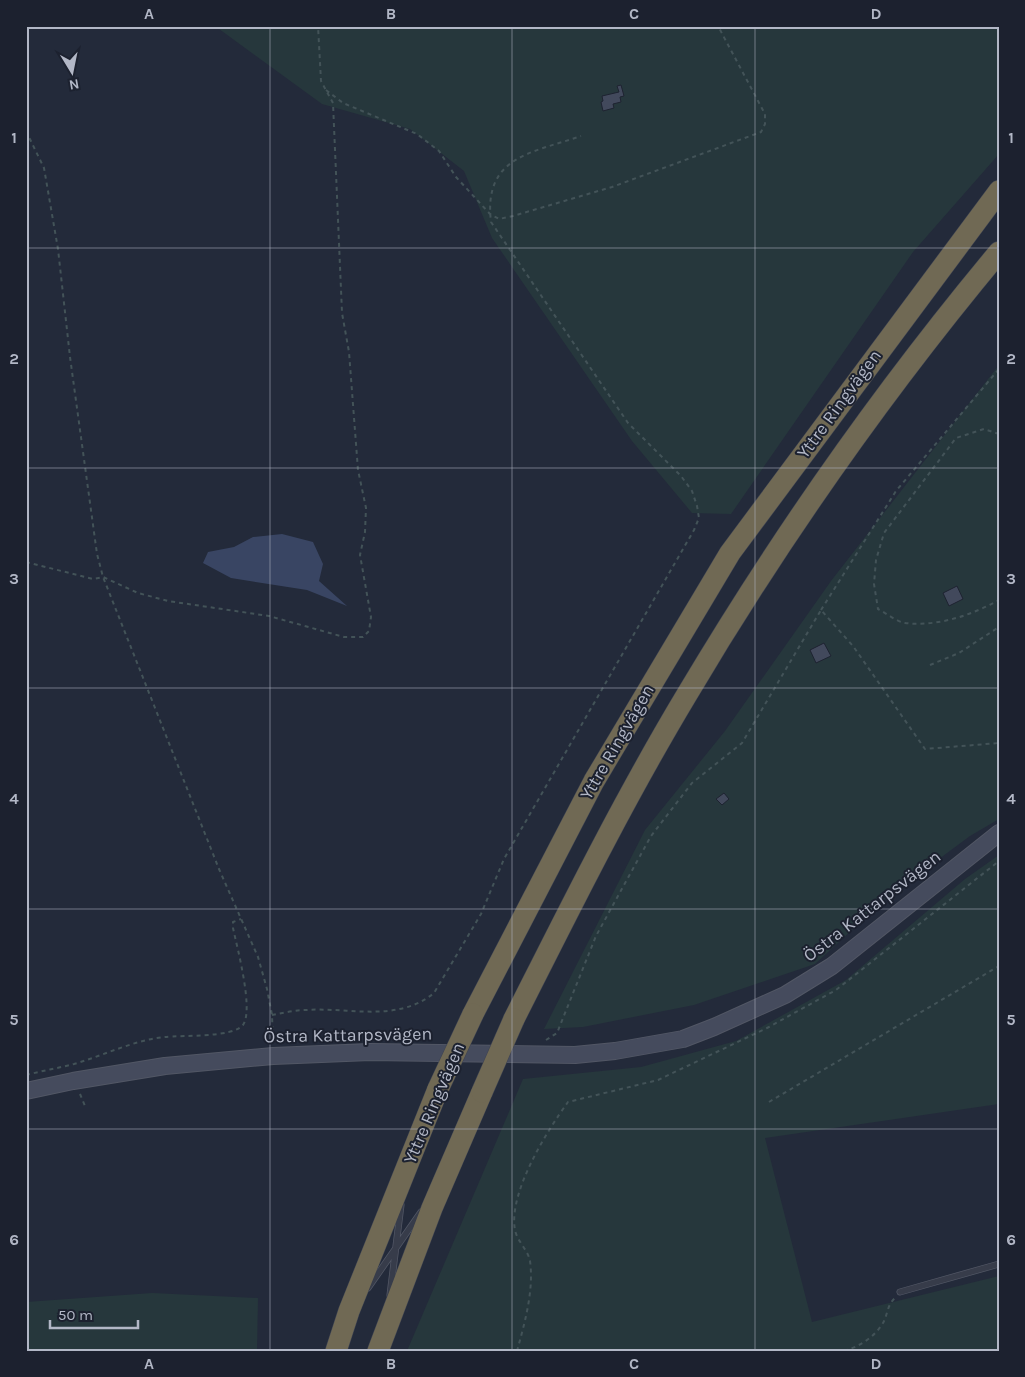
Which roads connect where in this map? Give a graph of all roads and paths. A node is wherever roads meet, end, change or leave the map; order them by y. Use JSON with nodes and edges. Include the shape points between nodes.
{"nodes":[{"id":1,"x":318,"y":26,"type":"edge"},
{"id":2,"x":718,"y":26,"type":"edge"},
{"id":3,"x":326,"y":90,"type":"junction"},
{"id":4,"x":26,"y":131,"type":"edge"},
{"id":5,"x":581,"y":136,"type":"dead end"},
{"id":6,"x":999,"y":191,"type":"edge"},
{"id":7,"x":490,"y":214,"type":"junction"},
{"id":8,"x":999,"y":252,"type":"edge"},
{"id":9,"x":999,"y":369,"type":"edge"},
{"id":10,"x":999,"y":434,"type":"edge"},
{"id":11,"x":26,"y":562,"type":"edge"},
{"id":12,"x":103,"y":577,"type":"junction"},
{"id":13,"x":999,"y":600,"type":"edge"},
{"id":14,"x":821,"y":610,"type":"junction"},
{"id":15,"x":999,"y":627,"type":"edge"},
{"id":16,"x":930,"y":665,"type":"dead end"},
{"id":17,"x":999,"y":743,"type":"edge"},
{"id":18,"x":999,"y":834,"type":"edge"},
{"id":19,"x":999,"y":861,"type":"edge"},
{"id":20,"x":241,"y":919,"type":"junction"},
{"id":21,"x":999,"y":966,"type":"edge"},
{"id":22,"x":272,"y":1015,"type":"junction"},
{"id":23,"x":538,"y":1043,"type":"dead end"},
{"id":24,"x":282,"y":1044,"type":"dead end"},
{"id":25,"x":26,"y":1075,"type":"edge"},
{"id":26,"x":26,"y":1091,"type":"edge"},
{"id":27,"x":769,"y":1102,"type":"dead end"},
{"id":28,"x":406,"y":1168,"type":"junction"},
{"id":29,"x":443,"y":1182,"type":"junction"},
{"id":30,"x":395,"y":1247,"type":"junction"},
{"id":31,"x":999,"y":1264,"type":"edge"},
{"id":32,"x":900,"y":1292,"type":"joint"},
{"id":33,"x":349,"y":1311,"type":"junction"},
{"id":34,"x":388,"y":1325,"type":"junction"},
{"id":35,"x":336,"y":1351,"type":"edge"},
{"id":36,"x":378,"y":1351,"type":"edge"},
{"id":37,"x":518,"y":1351,"type":"edge"},
{"id":38,"x":844,"y":1351,"type":"edge"}],
"edges":[{"from":1,"to":3,"type":"path","via":[[321,82]]},
{"from":2,"to":7,"type":"path","via":[[765,114],[765,124],[760,132],[655,172],[542,209],[499,219]]},
{"from":3,"to":7,"type":"path","via":[[343,104],[417,134],[439,151],[456,177]]},
{"from":3,"to":12,"type":"path","via":[[333,103],[342,313],[349,352],[358,470],[366,508],[360,555],[371,617],[369,632],[363,637],[344,637],[269,616],[168,601],[138,593]]},
{"from":4,"to":12,"type":"path","via":[[44,168],[58,249],[70,357]]},
{"from":5,"to":7,"type":"path","via":[[509,162],[496,178]]},
{"from":6,"to":28,"type":"highway","name":"Yttre Ringvägen","bridge":true,"via":[[730,553],[594,781],[473,1014]]},
{"from":7,"to":22,"type":"path","via":[[498,234],[628,423],[692,491],[698,518],[504,859],[481,914],[434,994],[423,1002],[398,1009],[374,1012],[307,1010]]},
{"from":8,"to":29,"type":"highway","name":"Yttre Ringvägen","bridge":true,"via":[[892,388],[822,486],[686,696],[627,800],[514,1019]]},
{"from":9,"to":14,"type":"path","via":[[896,491]]},
{"from":10,"to":13,"type":"path","via":[[984,429],[956,438],[884,533],[876,560],[874,584],[878,609],[904,623],[931,622],[974,613]]},
{"from":11,"to":12,"type":"path","via":[[93,579]]},
{"from":12,"to":20,"type":"path"},
{"from":14,"to":17,"type":"path","via":[[853,646],[924,749]]},
{"from":14,"to":23,"type":"path","via":[[742,743],[692,783],[651,836],[596,936],[557,1033]]},
{"from":15,"to":16,"type":"path","via":[[959,653]]},
{"from":18,"to":26,"type":"street","name":"Östra Kattarpsvägen","via":[[832,966],[784,995],[683,1038],[615,1051],[575,1054],[370,1052],[273,1056],[165,1066]]},
{"from":19,"to":37,"type":"path","via":[[836,990],[749,1037],[658,1080],[568,1102],[549,1128],[527,1172],[515,1210],[515,1230],[530,1260],[528,1310]]},
{"from":20,"to":22,"type":"path","via":[[258,957]]},
{"from":20,"to":25,"type":"path","via":[[234,922],[233,928],[246,1008],[244,1024],[226,1033],[163,1037],[139,1042],[75,1064]]},
{"from":21,"to":27,"type":"path"},
{"from":22,"to":24,"type":"path","via":[[273,1045]]},
{"from":28,"to":30,"type":"lane"},
{"from":28,"to":33,"type":"highway","name":"Yttre Ringvägen"},
{"from":29,"to":30,"type":"lane"},
{"from":29,"to":34,"type":"highway","name":"Yttre Ringvägen"},
{"from":30,"to":33,"type":"lane","via":[[376,1278]]},
{"from":30,"to":34,"type":"lane"},
{"from":31,"to":32,"type":"lane"},
{"from":32,"to":38,"type":"path","via":[[889,1303],[881,1326],[858,1346]]},
{"from":33,"to":35,"type":"highway","name":"Yttre Ringvägen"},
{"from":34,"to":36,"type":"highway","name":"Yttre Ringvägen"}]}
